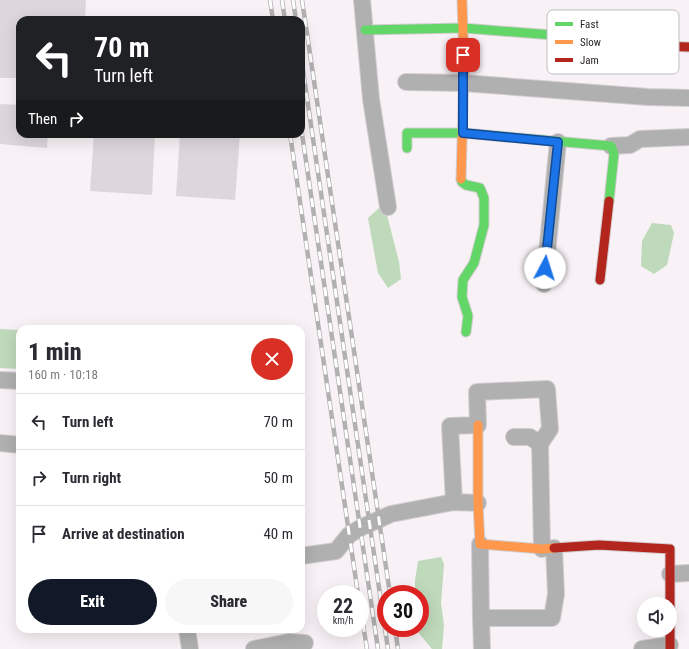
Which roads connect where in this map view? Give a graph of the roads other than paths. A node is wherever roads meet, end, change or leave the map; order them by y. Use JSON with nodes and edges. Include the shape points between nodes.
{"nodes":[{"id":1,"x":362,"y":0,"type":"edge"},
{"id":2,"x":462,"y":0,"type":"edge"},
{"id":3,"x":463,"y":28,"type":"junction"},
{"id":4,"x":365,"y":30,"type":"junction"},
{"id":5,"x":547,"y":34,"type":"edge"},
{"id":6,"x":679,"y":47,"type":"edge"},
{"id":7,"x":689,"y":47,"type":"edge"},
{"id":8,"x":406,"y":82,"type":"dead end"},
{"id":9,"x":463,"y":83,"type":"junction"},
{"id":10,"x":689,"y":98,"type":"edge"},
{"id":11,"x":463,"y":133,"type":"junction"},
{"id":12,"x":689,"y":137,"type":"edge"},
{"id":13,"x":558,"y":142,"type":"junction"},
{"id":14,"x":611,"y":146,"type":"junction"},
{"id":15,"x":407,"y":148,"type":"dead end"},
{"id":16,"x":388,"y":207,"type":"dead end"},
{"id":17,"x":600,"y":280,"type":"dead end"},
{"id":18,"x":544,"y":284,"type":"dead end"},
{"id":19,"x":466,"y":332,"type":"dead end"},
{"id":20,"x":0,"y":380,"type":"edge"},
{"id":21,"x":16,"y":381,"type":"edge"},
{"id":22,"x":478,"y":425,"type":"junction"},
{"id":23,"x":514,"y":437,"type":"dead end"},
{"id":24,"x":0,"y":444,"type":"edge"},
{"id":25,"x":540,"y":444,"type":"junction"},
{"id":26,"x":16,"y":445,"type":"edge"},
{"id":27,"x":454,"y":502,"type":"junction"},
{"id":28,"x":478,"y":503,"type":"junction"},
{"id":29,"x":480,"y":544,"type":"junction"},
{"id":30,"x":548,"y":549,"type":"junction"},
{"id":31,"x":305,"y":555,"type":"edge"},
{"id":32,"x":689,"y":573,"type":"edge"},
{"id":33,"x":670,"y":574,"type":"junction"},
{"id":34,"x":481,"y":618,"type":"junction"},
{"id":35,"x":188,"y":633,"type":"edge"},
{"id":36,"x":305,"y":643,"type":"dead end"},
{"id":37,"x":670,"y":647,"type":"edge"},
{"id":38,"x":190,"y":649,"type":"edge"},
{"id":39,"x":254,"y":649,"type":"edge"},
{"id":40,"x":482,"y":649,"type":"edge"},
{"id":41,"x":642,"y":649,"type":"edge"}],
"edges":[{"from":1,"to":4,"type":"street"},
{"from":2,"to":3,"type":"street"},
{"from":3,"to":4,"type":"street"},
{"from":3,"to":5,"type":"street"},
{"from":3,"to":9,"type":"street"},
{"from":4,"to":16,"type":"street","via":[[371,99]]},
{"from":6,"to":7,"type":"street"},
{"from":8,"to":9,"type":"street"},
{"from":9,"to":10,"type":"street"},
{"from":9,"to":11,"type":"street"},
{"from":11,"to":13,"type":"street"},
{"from":11,"to":15,"type":"street","via":[[406,133]]},
{"from":11,"to":19,"type":"street","via":[[462,182],[480,188],[484,198],[484,225],[474,263],[463,280],[462,297],[468,316]]},
{"from":12,"to":14,"type":"street","via":[[640,139],[630,145]]},
{"from":13,"to":14,"type":"street"},
{"from":13,"to":18,"type":"street"},
{"from":14,"to":17,"type":"street","via":[[614,154]]},
{"from":20,"to":21,"type":"street"},
{"from":22,"to":25,"type":"street","via":[[477,392],[547,389],[550,429]]},
{"from":22,"to":27,"type":"street","via":[[450,426]]},
{"from":22,"to":28,"type":"street"},
{"from":23,"to":25,"type":"street","via":[[530,437]]},
{"from":24,"to":26,"type":"street"},
{"from":25,"to":30,"type":"street"},
{"from":27,"to":28,"type":"street"},
{"from":27,"to":31,"type":"street","via":[[391,514],[349,535],[336,551]]},
{"from":28,"to":29,"type":"street"},
{"from":29,"to":30,"type":"street"},
{"from":29,"to":34,"type":"street"},
{"from":30,"to":33,"type":"street","via":[[599,545],[670,549]]},
{"from":30,"to":34,"type":"street","via":[[556,594],[552,618]]},
{"from":32,"to":33,"type":"street"},
{"from":33,"to":37,"type":"street"},
{"from":34,"to":40,"type":"street"},
{"from":35,"to":38,"type":"street"},
{"from":36,"to":39,"type":"street","via":[[289,642]]},
{"from":37,"to":41,"type":"street"}]}
